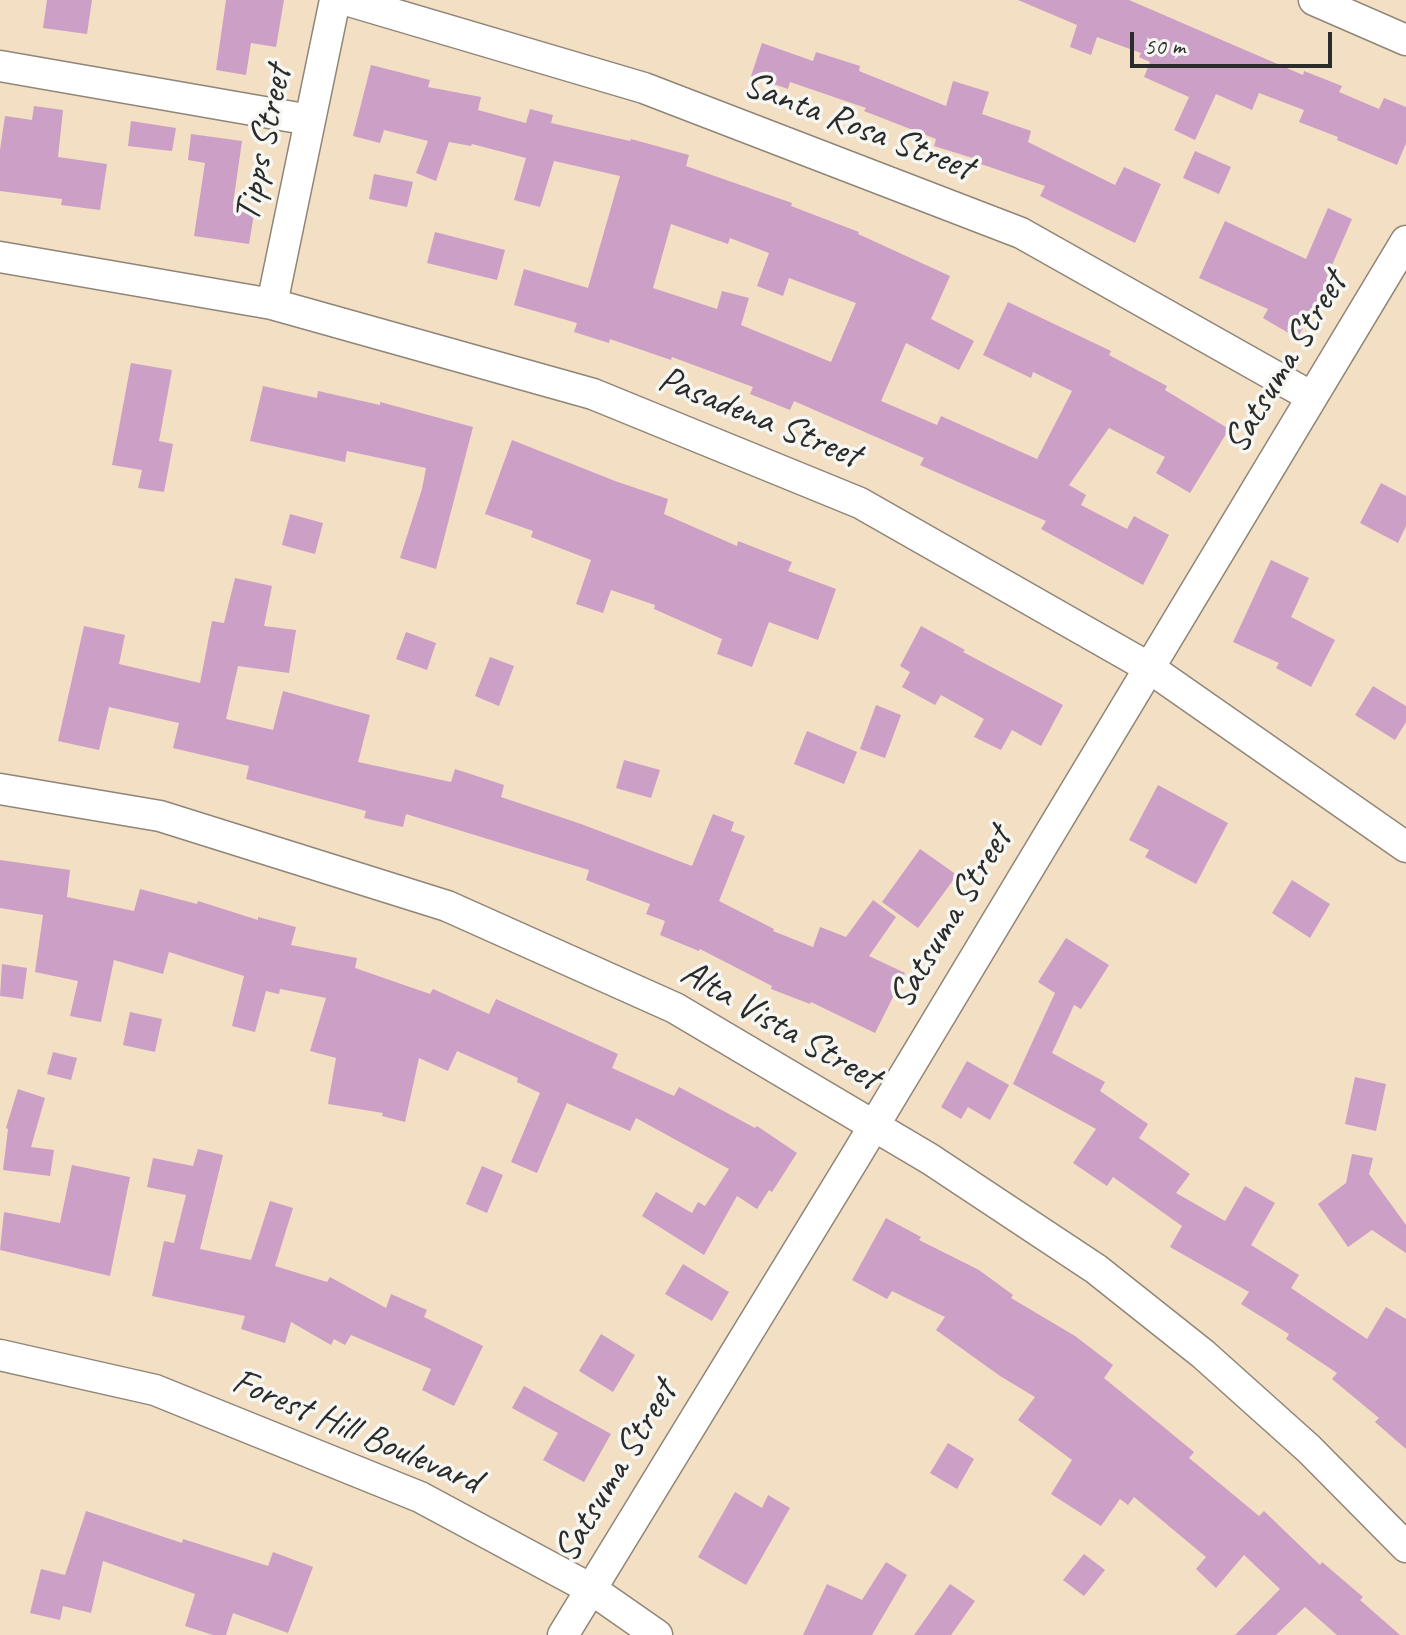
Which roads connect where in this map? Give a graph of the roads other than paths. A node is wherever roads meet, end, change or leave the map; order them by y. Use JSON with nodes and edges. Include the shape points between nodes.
{"nodes":[{"id":1,"x":335,"y":0,"type":"edge"},
{"id":2,"x":346,"y":0,"type":"edge"},
{"id":3,"x":1314,"y":0,"type":"edge"},
{"id":4,"x":1406,"y":40,"type":"edge"},
{"id":5,"x":0,"y":66,"type":"edge"},
{"id":6,"x":310,"y":120,"type":"junction"},
{"id":7,"x":1406,"y":241,"type":"edge"},
{"id":8,"x":0,"y":257,"type":"edge"},
{"id":9,"x":272,"y":304,"type":"junction"},
{"id":10,"x":1312,"y":397,"type":"junction"},
{"id":11,"x":1148,"y":667,"type":"junction"},
{"id":12,"x":0,"y":789,"type":"edge"},
{"id":13,"x":1406,"y":847,"type":"edge"},
{"id":14,"x":874,"y":1126,"type":"junction"},
{"id":15,"x":0,"y":1355,"type":"edge"},
{"id":16,"x":1406,"y":1547,"type":"edge"},
{"id":17,"x":591,"y":1589,"type":"junction"},
{"id":18,"x":563,"y":1635,"type":"edge"},
{"id":19,"x":657,"y":1635,"type":"edge"}],
"edges":[{"from":1,"to":6,"type":"street","name":"Tipps Street"},
{"from":2,"to":10,"type":"street","name":"Santa Rosa Street","via":[[644,88],[1021,233]]},
{"from":3,"to":4,"type":"street"},
{"from":5,"to":6,"type":"street"},
{"from":6,"to":9,"type":"street","name":"Tipps Street"},
{"from":7,"to":10,"type":"street","name":"Satsuma Street"},
{"from":8,"to":9,"type":"street","name":"Pasadena Street"},
{"from":9,"to":11,"type":"street","name":"Pasadena Street","via":[[593,394],[860,503]]},
{"from":10,"to":11,"type":"street","name":"Satsuma Street"},
{"from":11,"to":13,"type":"street","name":"Pasadena Street"},
{"from":11,"to":14,"type":"street","name":"Satsuma Street"},
{"from":12,"to":14,"type":"street","name":"Alta Vista Street","via":[[160,816],[447,906],[675,1008]]},
{"from":14,"to":16,"type":"street","name":"Alta Vista Street","via":[[1096,1269],[1298,1439]]},
{"from":14,"to":17,"type":"street","name":"Satsuma Street"},
{"from":15,"to":17,"type":"street","name":"Forest Hill Boulevard","via":[[155,1390],[420,1497]]},
{"from":17,"to":18,"type":"street","name":"Satsuma Street"},
{"from":17,"to":19,"type":"street","name":"Forest Hill Boulevard"}]}
